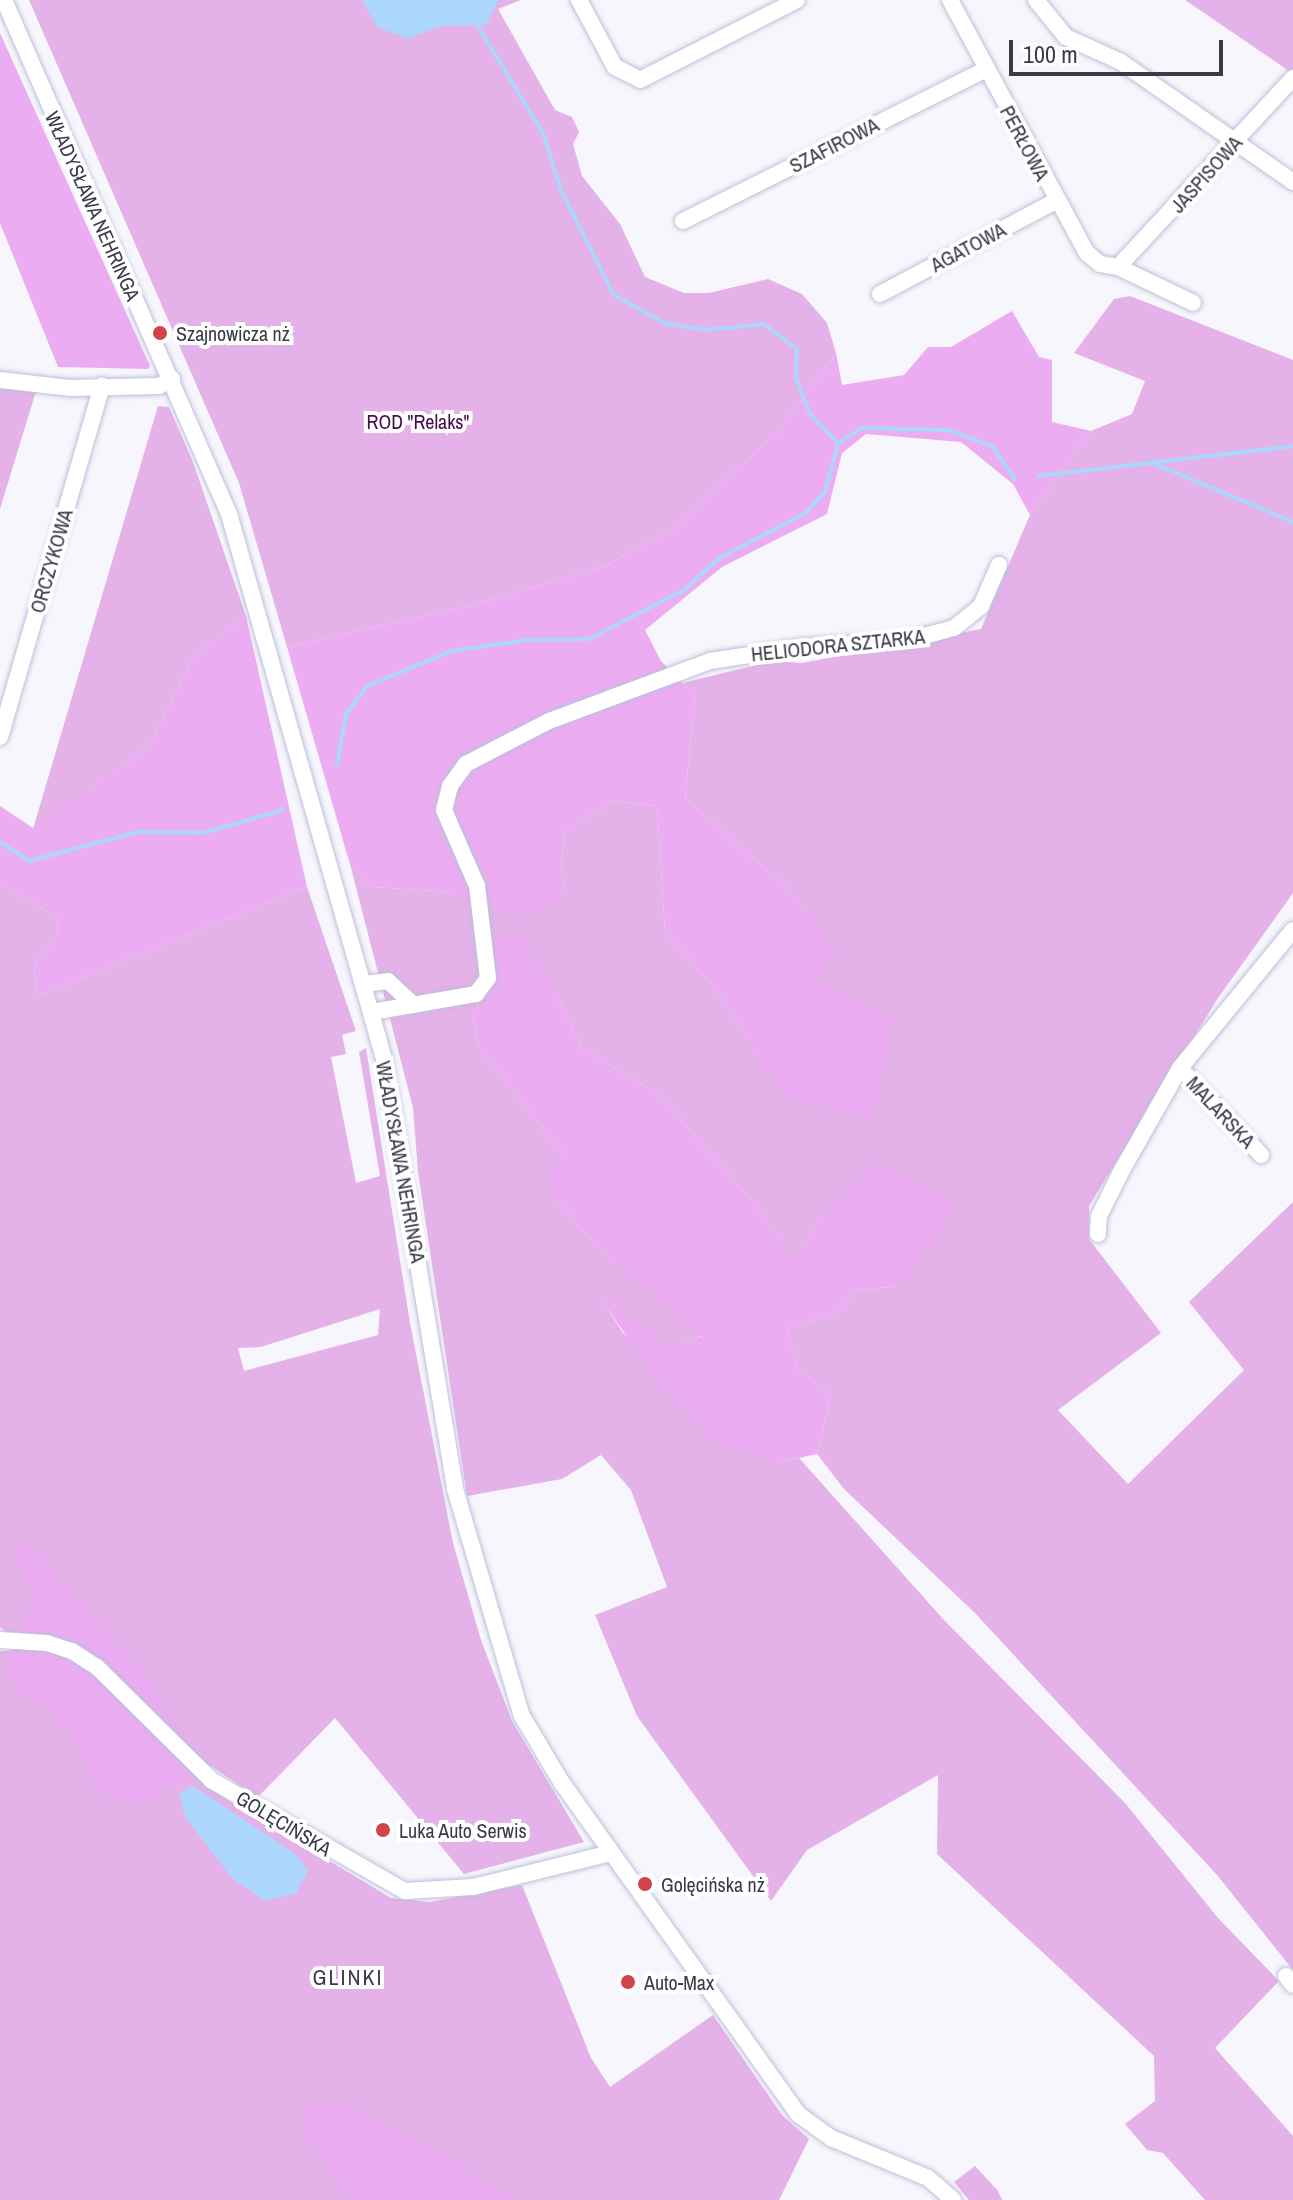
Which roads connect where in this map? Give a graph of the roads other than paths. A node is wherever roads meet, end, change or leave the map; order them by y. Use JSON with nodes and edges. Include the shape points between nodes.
{"nodes":[{"id":1,"x":4,"y":0,"type":"edge"},
{"id":2,"x":579,"y":0,"type":"edge"},
{"id":3,"x":797,"y":0,"type":"edge"},
{"id":4,"x":950,"y":0,"type":"edge"},
{"id":5,"x":1036,"y":0,"type":"edge"},
{"id":6,"x":986,"y":69,"type":"junction"},
{"id":7,"x":1293,"y":78,"type":"edge"},
{"id":8,"x":1235,"y":142,"type":"junction"},
{"id":9,"x":1293,"y":182,"type":"edge"},
{"id":10,"x":1056,"y":201,"type":"junction"},
{"id":11,"x":683,"y":221,"type":"dead end"},
{"id":12,"x":1118,"y":267,"type":"junction"},
{"id":13,"x":880,"y":294,"type":"dead end"},
{"id":14,"x":1193,"y":303,"type":"dead end"},
{"id":15,"x":172,"y":379,"type":"junction"},
{"id":16,"x":0,"y":380,"type":"edge"},
{"id":17,"x":102,"y":385,"type":"junction"},
{"id":18,"x":999,"y":565,"type":"dead end"},
{"id":19,"x":0,"y":737,"type":"edge"},
{"id":20,"x":1293,"y":930,"type":"edge"},
{"id":21,"x":364,"y":984,"type":"junction"},
{"id":22,"x":414,"y":1005,"type":"junction"},
{"id":23,"x":372,"y":1012,"type":"junction"},
{"id":24,"x":1180,"y":1068,"type":"junction"},
{"id":25,"x":1261,"y":1155,"type":"dead end"},
{"id":26,"x":1098,"y":1234,"type":"dead end"},
{"id":27,"x":0,"y":1640,"type":"edge"},
{"id":28,"x":610,"y":1853,"type":"junction"},
{"id":29,"x":953,"y":2200,"type":"edge"}],
"edges":[{"from":1,"to":15,"type":"street","name":"WŁADYSŁAWA NEHRINGA"},
{"from":2,"to":3,"type":"street","via":[[615,67],[640,80]]},
{"from":4,"to":6,"type":"street","name":"PERŁOWA"},
{"from":5,"to":8,"type":"street","via":[[1066,37],[1121,62]]},
{"from":6,"to":10,"type":"street","name":"PERŁOWA"},
{"from":6,"to":11,"type":"street","name":"SZAFIROWA"},
{"from":7,"to":8,"type":"street","name":"JASPISOWA"},
{"from":8,"to":9,"type":"street"},
{"from":8,"to":12,"type":"street","name":"JASPISOWA"},
{"from":10,"to":12,"type":"street","name":"PERŁOWA","via":[[1087,253],[1100,264]]},
{"from":10,"to":13,"type":"street","name":"AGATOWA"},
{"from":12,"to":14,"type":"street","name":"PERŁOWA"},
{"from":15,"to":17,"type":"street","via":[[159,386]]},
{"from":15,"to":21,"type":"street","name":"WŁADYSŁAWA NEHRINGA","via":[[229,514]]},
{"from":16,"to":17,"type":"street","via":[[70,388]]},
{"from":17,"to":19,"type":"street","name":"ORCZYKOWA"},
{"from":18,"to":22,"type":"street","name":"HELIODORA SZTARKA","via":[[981,606],[954,628],[906,641],[738,657],[549,721],[479,755],[459,772],[444,810],[477,886],[489,968],[476,994]]},
{"from":20,"to":24,"type":"street"},
{"from":21,"to":22,"type":"street","via":[[388,981]]},
{"from":21,"to":23,"type":"street","name":"WŁADYSŁAWA NEHRINGA"},
{"from":22,"to":23,"type":"street"},
{"from":23,"to":28,"type":"street","name":"WŁADYSŁAWA NEHRINGA","via":[[389,1085],[450,1468],[470,1551],[524,1721]]},
{"from":24,"to":25,"type":"street","name":"MALARSKA"},
{"from":24,"to":26,"type":"street","via":[[1099,1216]]},
{"from":27,"to":28,"type":"street","name":"GOLĘCIŃSKA","via":[[47,1643],[72,1651],[97,1667],[211,1780],[405,1891],[473,1887]]},
{"from":28,"to":29,"type":"street","name":"WŁADYSŁAWA NEHRINGA","via":[[798,2114],[831,2138],[928,2178]]}]}
